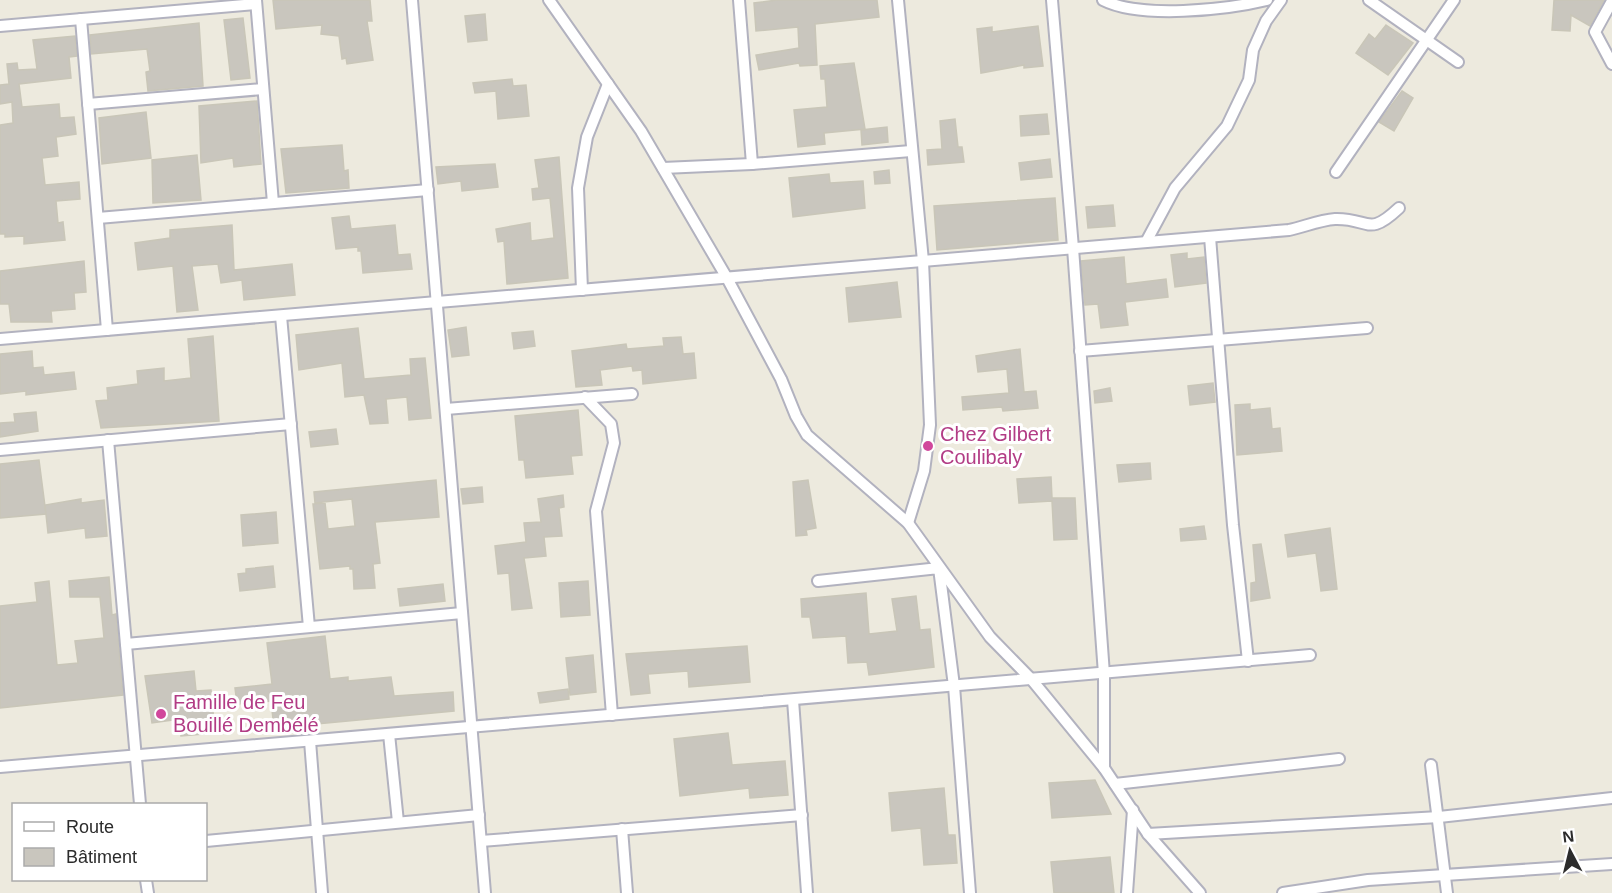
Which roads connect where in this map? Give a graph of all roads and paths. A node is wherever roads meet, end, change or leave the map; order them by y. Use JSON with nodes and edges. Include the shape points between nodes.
{"nodes":[{"id":1,"x":412,"y":0,"type":"edge"},
{"id":2,"x":549,"y":0,"type":"edge"},
{"id":3,"x":739,"y":0,"type":"edge"},
{"id":4,"x":898,"y":0,"type":"edge"},
{"id":5,"x":1052,"y":0,"type":"edge"},
{"id":6,"x":1103,"y":0,"type":"edge"},
{"id":7,"x":1267,"y":0,"type":"edge"},
{"id":8,"x":1281,"y":0,"type":"edge"},
{"id":9,"x":1369,"y":0,"type":"edge"},
{"id":10,"x":1454,"y":0,"type":"edge"},
{"id":11,"x":256,"y":2,"type":"edge"},
{"id":12,"x":1612,"y":2,"type":"edge"},
{"id":13,"x":81,"y":19,"type":"junction"},
{"id":14,"x":0,"y":26,"type":"edge"},
{"id":15,"x":1427,"y":40,"type":"junction"},
{"id":16,"x":1458,"y":62,"type":"dead end"},
{"id":17,"x":1612,"y":64,"type":"edge"},
{"id":18,"x":608,"y":84,"type":"junction"},
{"id":19,"x":263,"y":89,"type":"junction"},
{"id":20,"x":88,"y":104,"type":"junction"},
{"id":21,"x":911,"y":151,"type":"junction"},
{"id":22,"x":752,"y":164,"type":"junction"},
{"id":23,"x":663,"y":168,"type":"junction"},
{"id":24,"x":1336,"y":172,"type":"dead end"},
{"id":25,"x":428,"y":190,"type":"junction"},
{"id":26,"x":273,"y":203,"type":"junction"},
{"id":27,"x":1399,"y":208,"type":"dead end"},
{"id":28,"x":98,"y":218,"type":"junction"},
{"id":29,"x":1210,"y":237,"type":"junction"},
{"id":30,"x":1146,"y":242,"type":"junction"},
{"id":31,"x":1074,"y":248,"type":"junction"},
{"id":32,"x":924,"y":261,"type":"junction"},
{"id":33,"x":728,"y":278,"type":"junction"},
{"id":34,"x":582,"y":290,"type":"junction"},
{"id":35,"x":437,"y":302,"type":"junction"},
{"id":36,"x":281,"y":316,"type":"junction"},
{"id":37,"x":1367,"y":328,"type":"dead end"},
{"id":38,"x":107,"y":330,"type":"junction"},
{"id":39,"x":0,"y":339,"type":"edge"},
{"id":40,"x":1219,"y":341,"type":"junction"},
{"id":41,"x":1080,"y":351,"type":"junction"},
{"id":42,"x":632,"y":394,"type":"dead end"},
{"id":43,"x":585,"y":397,"type":"junction"},
{"id":44,"x":446,"y":409,"type":"junction"},
{"id":45,"x":291,"y":424,"type":"junction"},
{"id":46,"x":108,"y":440,"type":"junction"},
{"id":47,"x":0,"y":450,"type":"edge"},
{"id":48,"x":908,"y":523,"type":"junction"},
{"id":49,"x":939,"y":568,"type":"junction"},
{"id":50,"x":818,"y":581,"type":"dead end"},
{"id":51,"x":462,"y":613,"type":"junction"},
{"id":52,"x":309,"y":627,"type":"junction"},
{"id":53,"x":126,"y":644,"type":"junction"},
{"id":54,"x":1310,"y":655,"type":"dead end"},
{"id":55,"x":1248,"y":661,"type":"junction"},
{"id":56,"x":1104,"y":674,"type":"junction"},
{"id":57,"x":1032,"y":680,"type":"junction"},
{"id":58,"x":954,"y":686,"type":"junction"},
{"id":59,"x":793,"y":700,"type":"junction"},
{"id":60,"x":612,"y":715,"type":"junction"},
{"id":61,"x":472,"y":727,"type":"junction"},
{"id":62,"x":389,"y":734,"type":"junction"},
{"id":63,"x":310,"y":741,"type":"junction"},
{"id":64,"x":136,"y":755,"type":"junction"},
{"id":65,"x":1339,"y":759,"type":"dead end"},
{"id":66,"x":1431,"y":765,"type":"dead end"},
{"id":67,"x":0,"y":767,"type":"edge"},
{"id":68,"x":1104,"y":768,"type":"junction"},
{"id":69,"x":1114,"y":784,"type":"junction"},
{"id":70,"x":1612,"y":798,"type":"edge"},
{"id":71,"x":140,"y":803,"type":"edge"},
{"id":72,"x":1133,"y":810,"type":"junction"},
{"id":73,"x":479,"y":815,"type":"junction"},
{"id":74,"x":802,"y":815,"type":"junction"},
{"id":75,"x":1439,"y":817,"type":"junction"},
{"id":76,"x":398,"y":822,"type":"junction"},
{"id":77,"x":622,"y":829,"type":"junction"},
{"id":78,"x":317,"y":830,"type":"junction"},
{"id":79,"x":1148,"y":834,"type":"junction"},
{"id":80,"x":207,"y":841,"type":"edge"},
{"id":81,"x":481,"y":841,"type":"junction"},
{"id":82,"x":1612,"y":864,"type":"edge"},
{"id":83,"x":1446,"y":876,"type":"junction"},
{"id":84,"x":322,"y":893,"type":"edge"},
{"id":85,"x":485,"y":893,"type":"edge"},
{"id":86,"x":627,"y":893,"type":"edge"},
{"id":87,"x":807,"y":893,"type":"edge"},
{"id":88,"x":970,"y":893,"type":"edge"},
{"id":89,"x":1127,"y":893,"type":"edge"},
{"id":90,"x":1200,"y":893,"type":"edge"},
{"id":91,"x":1283,"y":893,"type":"edge"},
{"id":92,"x":1447,"y":893,"type":"edge"}],
"edges":[{"from":1,"to":25,"type":"street"},
{"from":2,"to":18,"type":"street"},
{"from":3,"to":22,"type":"street"},
{"from":4,"to":21,"type":"street"},
{"from":5,"to":31,"type":"street"},
{"from":6,"to":7,"type":"street","via":[[1117,8],[1156,10]]},
{"from":8,"to":30,"type":"street","via":[[1253,50],[1249,80],[1227,126],[1175,188]]},
{"from":9,"to":15,"type":"street"},
{"from":10,"to":15,"type":"street"},
{"from":11,"to":13,"type":"street"},
{"from":11,"to":19,"type":"street"},
{"from":12,"to":17,"type":"street","via":[[1595,32]]},
{"from":13,"to":14,"type":"street"},
{"from":13,"to":20,"type":"street"},
{"from":15,"to":16,"type":"street"},
{"from":15,"to":24,"type":"street"},
{"from":18,"to":23,"type":"street"},
{"from":18,"to":34,"type":"street","via":[[588,137],[578,188]]},
{"from":19,"to":20,"type":"street"},
{"from":19,"to":26,"type":"street"},
{"from":20,"to":28,"type":"street"},
{"from":21,"to":22,"type":"street"},
{"from":21,"to":32,"type":"street"},
{"from":22,"to":23,"type":"street"},
{"from":23,"to":33,"type":"street"},
{"from":25,"to":26,"type":"street"},
{"from":25,"to":35,"type":"street"},
{"from":26,"to":28,"type":"street"},
{"from":27,"to":29,"type":"street","via":[[1382,224],[1334,219],[1289,230]]},
{"from":28,"to":38,"type":"street"},
{"from":29,"to":30,"type":"street"},
{"from":29,"to":40,"type":"street"},
{"from":30,"to":31,"type":"street"},
{"from":31,"to":32,"type":"street"},
{"from":31,"to":41,"type":"street"},
{"from":32,"to":33,"type":"street"},
{"from":32,"to":48,"type":"street","via":[[930,424],[924,471]]},
{"from":33,"to":34,"type":"street"},
{"from":33,"to":48,"type":"street","via":[[807,435]]},
{"from":34,"to":35,"type":"street"},
{"from":35,"to":36,"type":"street"},
{"from":35,"to":44,"type":"street"},
{"from":36,"to":38,"type":"street"},
{"from":36,"to":45,"type":"street"},
{"from":37,"to":40,"type":"street"},
{"from":38,"to":39,"type":"street"},
{"from":40,"to":41,"type":"street"},
{"from":40,"to":55,"type":"street"},
{"from":41,"to":56,"type":"street"},
{"from":42,"to":43,"type":"street"},
{"from":43,"to":44,"type":"street"},
{"from":43,"to":60,"type":"street","via":[[611,424],[614,443],[596,511]]},
{"from":44,"to":51,"type":"street"},
{"from":45,"to":46,"type":"street"},
{"from":45,"to":52,"type":"street"},
{"from":46,"to":47,"type":"street"},
{"from":46,"to":53,"type":"street"},
{"from":48,"to":49,"type":"street"},
{"from":49,"to":50,"type":"street"},
{"from":49,"to":57,"type":"street","via":[[990,637]]},
{"from":49,"to":58,"type":"street"},
{"from":51,"to":52,"type":"street"},
{"from":51,"to":61,"type":"street"},
{"from":52,"to":53,"type":"street"},
{"from":53,"to":64,"type":"street"},
{"from":54,"to":55,"type":"street"},
{"from":55,"to":56,"type":"street"},
{"from":56,"to":57,"type":"street"},
{"from":56,"to":68,"type":"street"},
{"from":57,"to":58,"type":"street"},
{"from":57,"to":68,"type":"street"},
{"from":58,"to":59,"type":"street"},
{"from":58,"to":88,"type":"street"},
{"from":59,"to":60,"type":"street"},
{"from":59,"to":74,"type":"street"},
{"from":60,"to":61,"type":"street"},
{"from":61,"to":62,"type":"street"},
{"from":61,"to":73,"type":"street"},
{"from":62,"to":63,"type":"street"},
{"from":62,"to":76,"type":"street"},
{"from":63,"to":64,"type":"street"},
{"from":63,"to":78,"type":"street"},
{"from":64,"to":67,"type":"street"},
{"from":64,"to":71,"type":"street"},
{"from":65,"to":69,"type":"street"},
{"from":66,"to":75,"type":"street"},
{"from":68,"to":69,"type":"street"},
{"from":69,"to":72,"type":"street"},
{"from":70,"to":75,"type":"street"},
{"from":72,"to":79,"type":"street"},
{"from":72,"to":89,"type":"street"},
{"from":73,"to":76,"type":"street"},
{"from":73,"to":81,"type":"street"},
{"from":74,"to":77,"type":"street"},
{"from":74,"to":87,"type":"street"},
{"from":75,"to":79,"type":"street"},
{"from":75,"to":83,"type":"street"},
{"from":76,"to":78,"type":"street"},
{"from":77,"to":81,"type":"street"},
{"from":77,"to":86,"type":"street"},
{"from":78,"to":80,"type":"street"},
{"from":78,"to":84,"type":"street"},
{"from":79,"to":90,"type":"street"},
{"from":81,"to":85,"type":"street"},
{"from":82,"to":83,"type":"street"},
{"from":83,"to":91,"type":"street","via":[[1368,880]]},
{"from":83,"to":92,"type":"street"}]}
